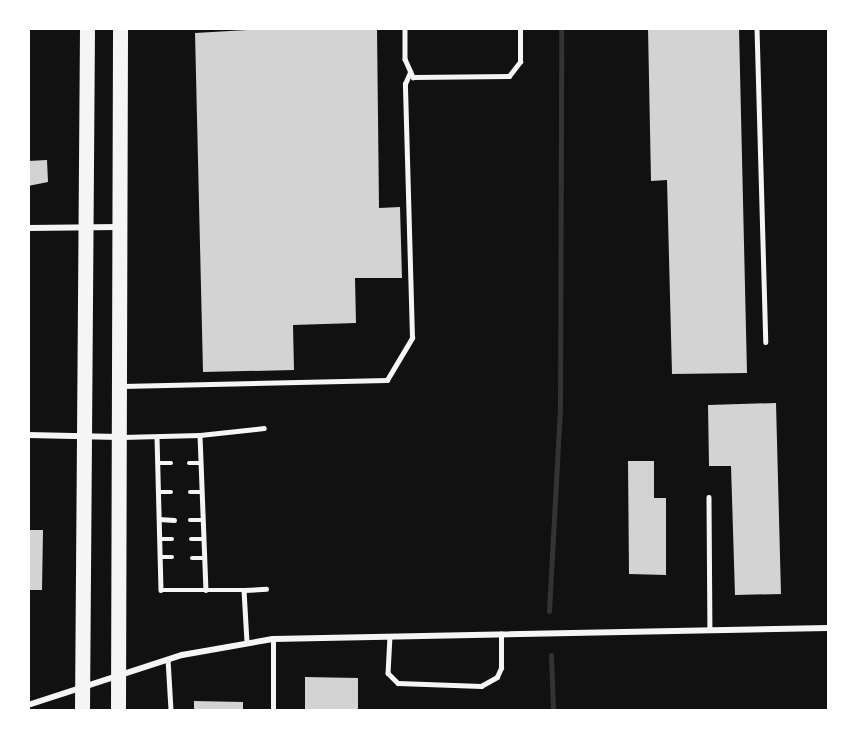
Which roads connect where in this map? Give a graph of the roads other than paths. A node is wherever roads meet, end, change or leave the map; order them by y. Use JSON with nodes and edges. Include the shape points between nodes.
{"nodes":[{"id":1,"x":87,"y":28,"type":"edge"},
{"id":2,"x":120,"y":28,"type":"edge"},
{"id":3,"x":405,"y":28,"type":"edge"},
{"id":4,"x":520,"y":28,"type":"edge"},
{"id":5,"x":757,"y":28,"type":"edge"},
{"id":6,"x":410,"y":72,"type":"junction"},
{"id":7,"x":85,"y":227,"type":"junction"},
{"id":8,"x":28,"y":228,"type":"edge"},
{"id":9,"x":119,"y":228,"type":"junction"},
{"id":10,"x":766,"y":342,"type":"dead end"},
{"id":11,"x":119,"y":386,"type":"junction"},
{"id":12,"x":264,"y":428,"type":"dead end"},
{"id":13,"x":82,"y":434,"type":"junction"},
{"id":14,"x":28,"y":435,"type":"edge"},
{"id":15,"x":200,"y":435,"type":"junction"},
{"id":16,"x":120,"y":437,"type":"junction"},
{"id":17,"x":157,"y":437,"type":"junction"},
{"id":18,"x":158,"y":463,"type":"junction"},
{"id":19,"x":171,"y":463,"type":"dead end"},
{"id":20,"x":189,"y":463,"type":"dead end"},
{"id":21,"x":201,"y":463,"type":"junction"},
{"id":22,"x":158,"y":492,"type":"junction"},
{"id":23,"x":171,"y":492,"type":"dead end"},
{"id":24,"x":190,"y":492,"type":"dead end"},
{"id":25,"x":201,"y":492,"type":"junction"},
{"id":26,"x":708,"y":497,"type":"dead end"},
{"id":27,"x":159,"y":519,"type":"junction"},
{"id":28,"x":174,"y":520,"type":"dead end"},
{"id":29,"x":190,"y":520,"type":"dead end"},
{"id":30,"x":202,"y":520,"type":"junction"},
{"id":31,"x":160,"y":539,"type":"junction"},
{"id":32,"x":172,"y":539,"type":"dead end"},
{"id":33,"x":192,"y":539,"type":"dead end"},
{"id":34,"x":203,"y":539,"type":"junction"},
{"id":35,"x":160,"y":557,"type":"junction"},
{"id":36,"x":172,"y":557,"type":"dead end"},
{"id":37,"x":192,"y":558,"type":"dead end"},
{"id":38,"x":203,"y":558,"type":"junction"},
{"id":39,"x":267,"y":589,"type":"dead end"},
{"id":40,"x":206,"y":590,"type":"junction"},
{"id":41,"x":244,"y":590,"type":"junction"},
{"id":42,"x":828,"y":628,"type":"edge"},
{"id":43,"x":710,"y":630,"type":"junction"},
{"id":44,"x":501,"y":634,"type":"junction"},
{"id":45,"x":390,"y":636,"type":"junction"},
{"id":46,"x":273,"y":639,"type":"junction"},
{"id":47,"x":247,"y":642,"type":"junction"},
{"id":48,"x":168,"y":659,"type":"junction"},
{"id":49,"x":118,"y":676,"type":"junction"},
{"id":50,"x":82,"y":690,"type":"junction"},
{"id":51,"x":28,"y":705,"type":"edge"},
{"id":52,"x":82,"y":711,"type":"edge"},
{"id":53,"x":118,"y":711,"type":"edge"},
{"id":54,"x":171,"y":711,"type":"edge"},
{"id":55,"x":273,"y":711,"type":"edge"}],
"edges":[{"from":1,"to":7,"type":"main road"},
{"from":2,"to":9,"type":"main road"},
{"from":3,"to":6,"type":"lane"},
{"from":4,"to":6,"type":"lane","via":[[520,62],[509,76],[413,77]]},
{"from":5,"to":10,"type":"lane"},
{"from":6,"to":11,"type":"lane","via":[[405,84],[412,338],[387,380]]},
{"from":7,"to":8,"type":"street"},
{"from":7,"to":9,"type":"street"},
{"from":7,"to":13,"type":"main road"},
{"from":9,"to":11,"type":"main road"},
{"from":11,"to":16,"type":"main road"},
{"from":12,"to":15,"type":"lane"},
{"from":13,"to":14,"type":"street"},
{"from":13,"to":16,"type":"street"},
{"from":13,"to":50,"type":"main road"},
{"from":15,"to":17,"type":"lane"},
{"from":15,"to":21,"type":"lane"},
{"from":16,"to":17,"type":"lane"},
{"from":16,"to":49,"type":"main road"},
{"from":17,"to":18,"type":"lane"},
{"from":18,"to":19,"type":"lane"},
{"from":18,"to":22,"type":"lane"},
{"from":20,"to":21,"type":"lane"},
{"from":21,"to":25,"type":"lane"},
{"from":22,"to":23,"type":"lane"},
{"from":22,"to":27,"type":"lane"},
{"from":24,"to":25,"type":"lane"},
{"from":25,"to":30,"type":"lane"},
{"from":26,"to":43,"type":"lane"},
{"from":27,"to":28,"type":"lane"},
{"from":27,"to":31,"type":"lane"},
{"from":29,"to":30,"type":"lane"},
{"from":30,"to":34,"type":"lane"},
{"from":31,"to":32,"type":"lane"},
{"from":31,"to":35,"type":"lane"},
{"from":33,"to":34,"type":"lane"},
{"from":34,"to":38,"type":"lane"},
{"from":35,"to":36,"type":"lane"},
{"from":35,"to":40,"type":"lane","via":[[161,590]]},
{"from":37,"to":38,"type":"lane"},
{"from":38,"to":40,"type":"lane"},
{"from":39,"to":41,"type":"lane"},
{"from":40,"to":41,"type":"lane"},
{"from":41,"to":47,"type":"lane"},
{"from":42,"to":43,"type":"street"},
{"from":43,"to":44,"type":"street"},
{"from":44,"to":45,"type":"street"},
{"from":44,"to":45,"type":"lane","via":[[501,668],[497,677],[482,686],[398,683],[388,673]]},
{"from":45,"to":46,"type":"street"},
{"from":46,"to":47,"type":"street"},
{"from":46,"to":55,"type":"lane"},
{"from":47,"to":48,"type":"street"},
{"from":48,"to":49,"type":"street"},
{"from":48,"to":54,"type":"lane"},
{"from":49,"to":50,"type":"street"},
{"from":49,"to":53,"type":"main road"},
{"from":50,"to":51,"type":"street"},
{"from":50,"to":52,"type":"main road"}]}
